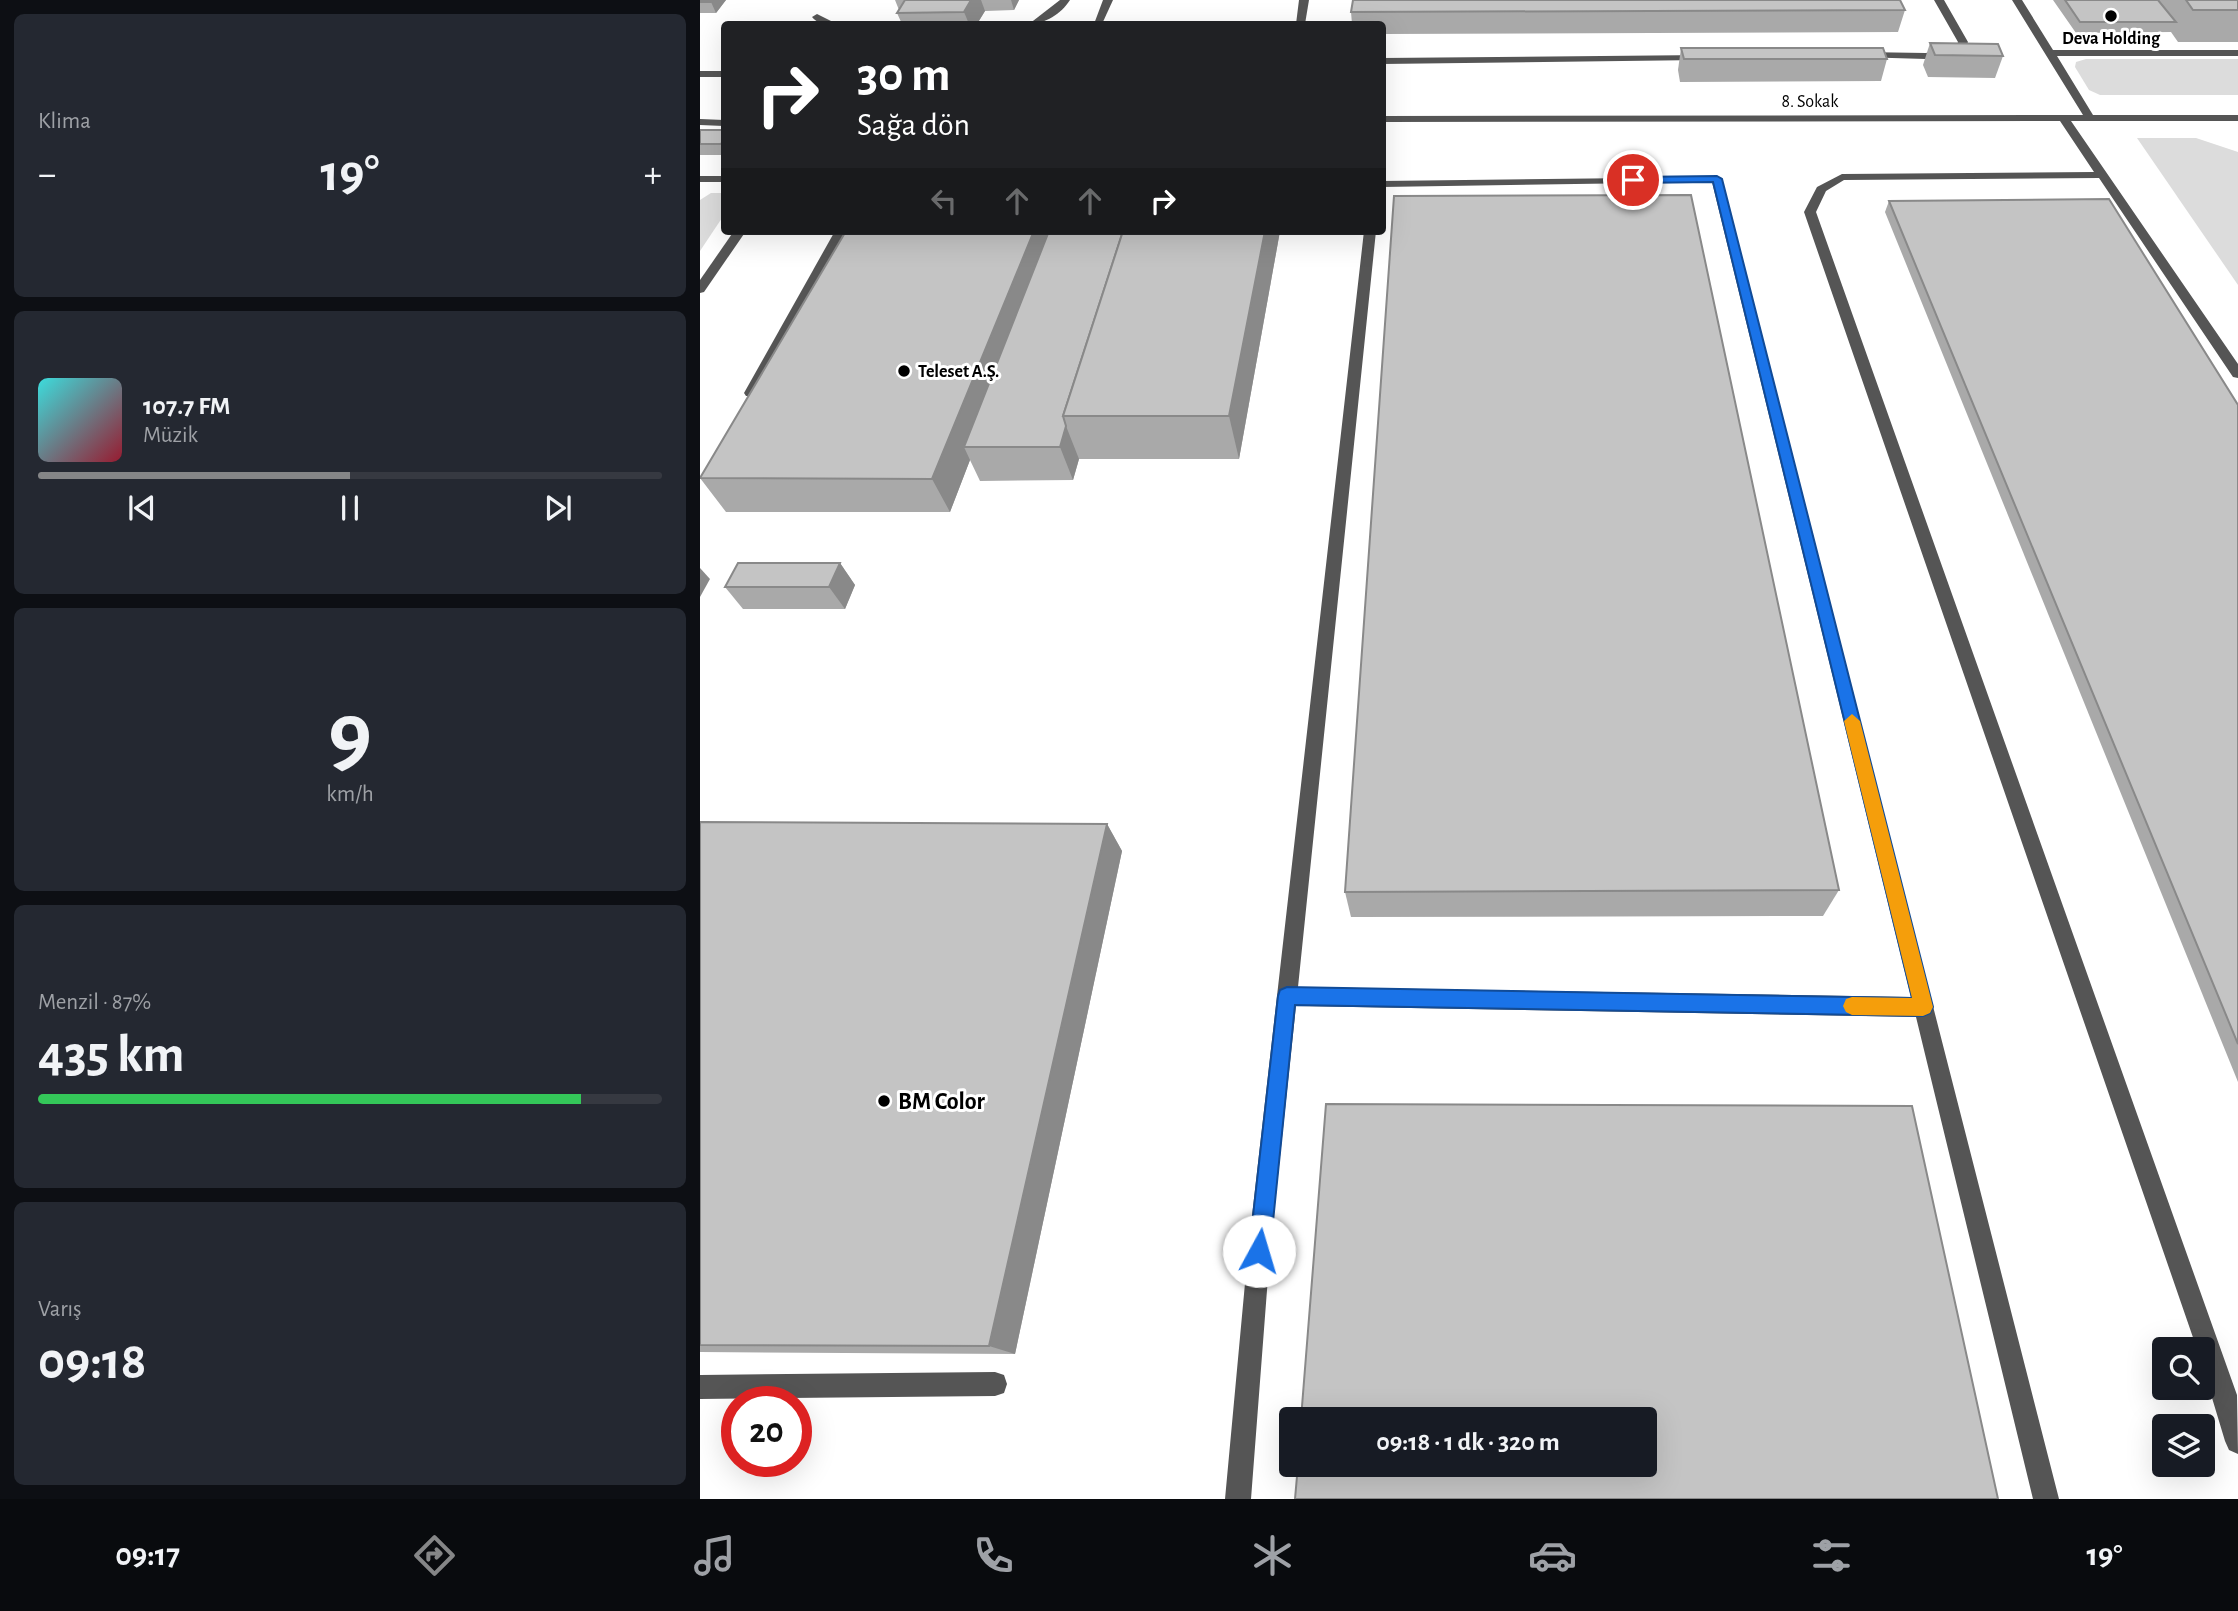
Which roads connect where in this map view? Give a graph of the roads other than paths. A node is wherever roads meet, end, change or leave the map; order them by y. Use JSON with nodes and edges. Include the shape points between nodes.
{"nodes":[{"id":1,"x":1065,"y":0,"type":"edge"},
{"id":2,"x":1108,"y":0,"type":"edge"},
{"id":3,"x":1304,"y":0,"type":"edge"},
{"id":4,"x":1939,"y":0,"type":"edge"},
{"id":5,"x":2017,"y":0,"type":"edge"},
{"id":6,"x":817,"y":17,"type":"dead end"},
{"id":7,"x":824,"y":21,"type":"edge"},
{"id":8,"x":1036,"y":21,"type":"edge"},
{"id":9,"x":1099,"y":21,"type":"edge"},
{"id":10,"x":1301,"y":21,"type":"edge"},
{"id":11,"x":2238,"y":52,"type":"edge"},
{"id":12,"x":2050,"y":53,"type":"junction"},
{"id":13,"x":1848,"y":55,"type":"edge"},
{"id":14,"x":1711,"y":57,"type":"edge"},
{"id":15,"x":1386,"y":61,"type":"edge"},
{"id":16,"x":700,"y":74,"type":"edge"},
{"id":17,"x":721,"y":74,"type":"edge"},
{"id":18,"x":1386,"y":118,"type":"edge"},
{"id":19,"x":2063,"y":118,"type":"junction"},
{"id":20,"x":2090,"y":118,"type":"junction"},
{"id":21,"x":2238,"y":118,"type":"edge"},
{"id":22,"x":700,"y":122,"type":"edge"},
{"id":23,"x":721,"y":123,"type":"edge"},
{"id":24,"x":2102,"y":175,"type":"junction"},
{"id":25,"x":700,"y":179,"type":"edge"},
{"id":26,"x":721,"y":179,"type":"edge"},
{"id":27,"x":1386,"y":184,"type":"edge"},
{"id":28,"x":737,"y":235,"type":"edge"},
{"id":29,"x":839,"y":235,"type":"edge"},
{"id":30,"x":1370,"y":235,"type":"edge"},
{"id":31,"x":700,"y":289,"type":"edge"},
{"id":32,"x":2238,"y":374,"type":"edge"},
{"id":33,"x":747,"y":401,"type":"edge"},
{"id":34,"x":1287,"y":996,"type":"junction"},
{"id":35,"x":1923,"y":1007,"type":"junction"},
{"id":36,"x":995,"y":1384,"type":"dead end"},
{"id":37,"x":700,"y":1387,"type":"edge"},
{"id":38,"x":2238,"y":1441,"type":"edge"},
{"id":39,"x":1238,"y":1499,"type":"edge"},
{"id":40,"x":2046,"y":1499,"type":"edge"}],
"edges":[{"from":1,"to":8,"type":"street","via":[[1055,13]]},
{"from":2,"to":9,"type":"street"},
{"from":3,"to":10,"type":"street"},
{"from":4,"to":13,"type":"street","via":[[1963,41],[1962,47],[1931,54]]},
{"from":5,"to":12,"type":"street"},
{"from":6,"to":7,"type":"street"},
{"from":11,"to":12,"type":"street"},
{"from":12,"to":20,"type":"street"},
{"from":14,"to":15,"type":"street"},
{"from":16,"to":17,"type":"street"},
{"from":18,"to":19,"type":"street","name":"8. Sokak"},
{"from":19,"to":20,"type":"street","name":"8. Sokak"},
{"from":19,"to":24,"type":"street"},
{"from":20,"to":21,"type":"street","name":"8. Sokak"},
{"from":22,"to":23,"type":"street"},
{"from":24,"to":32,"type":"street"},
{"from":24,"to":38,"type":"street","via":[[1842,177],[1821,189],[1810,212],[2221,1381]]},
{"from":25,"to":26,"type":"street"},
{"from":27,"to":35,"type":"street","via":[[1717,179]]},
{"from":28,"to":31,"type":"street"},
{"from":29,"to":33,"type":"street"},
{"from":30,"to":34,"type":"street"},
{"from":34,"to":35,"type":"street"},
{"from":34,"to":39,"type":"street"},
{"from":35,"to":40,"type":"street"},
{"from":36,"to":37,"type":"street"}]}
